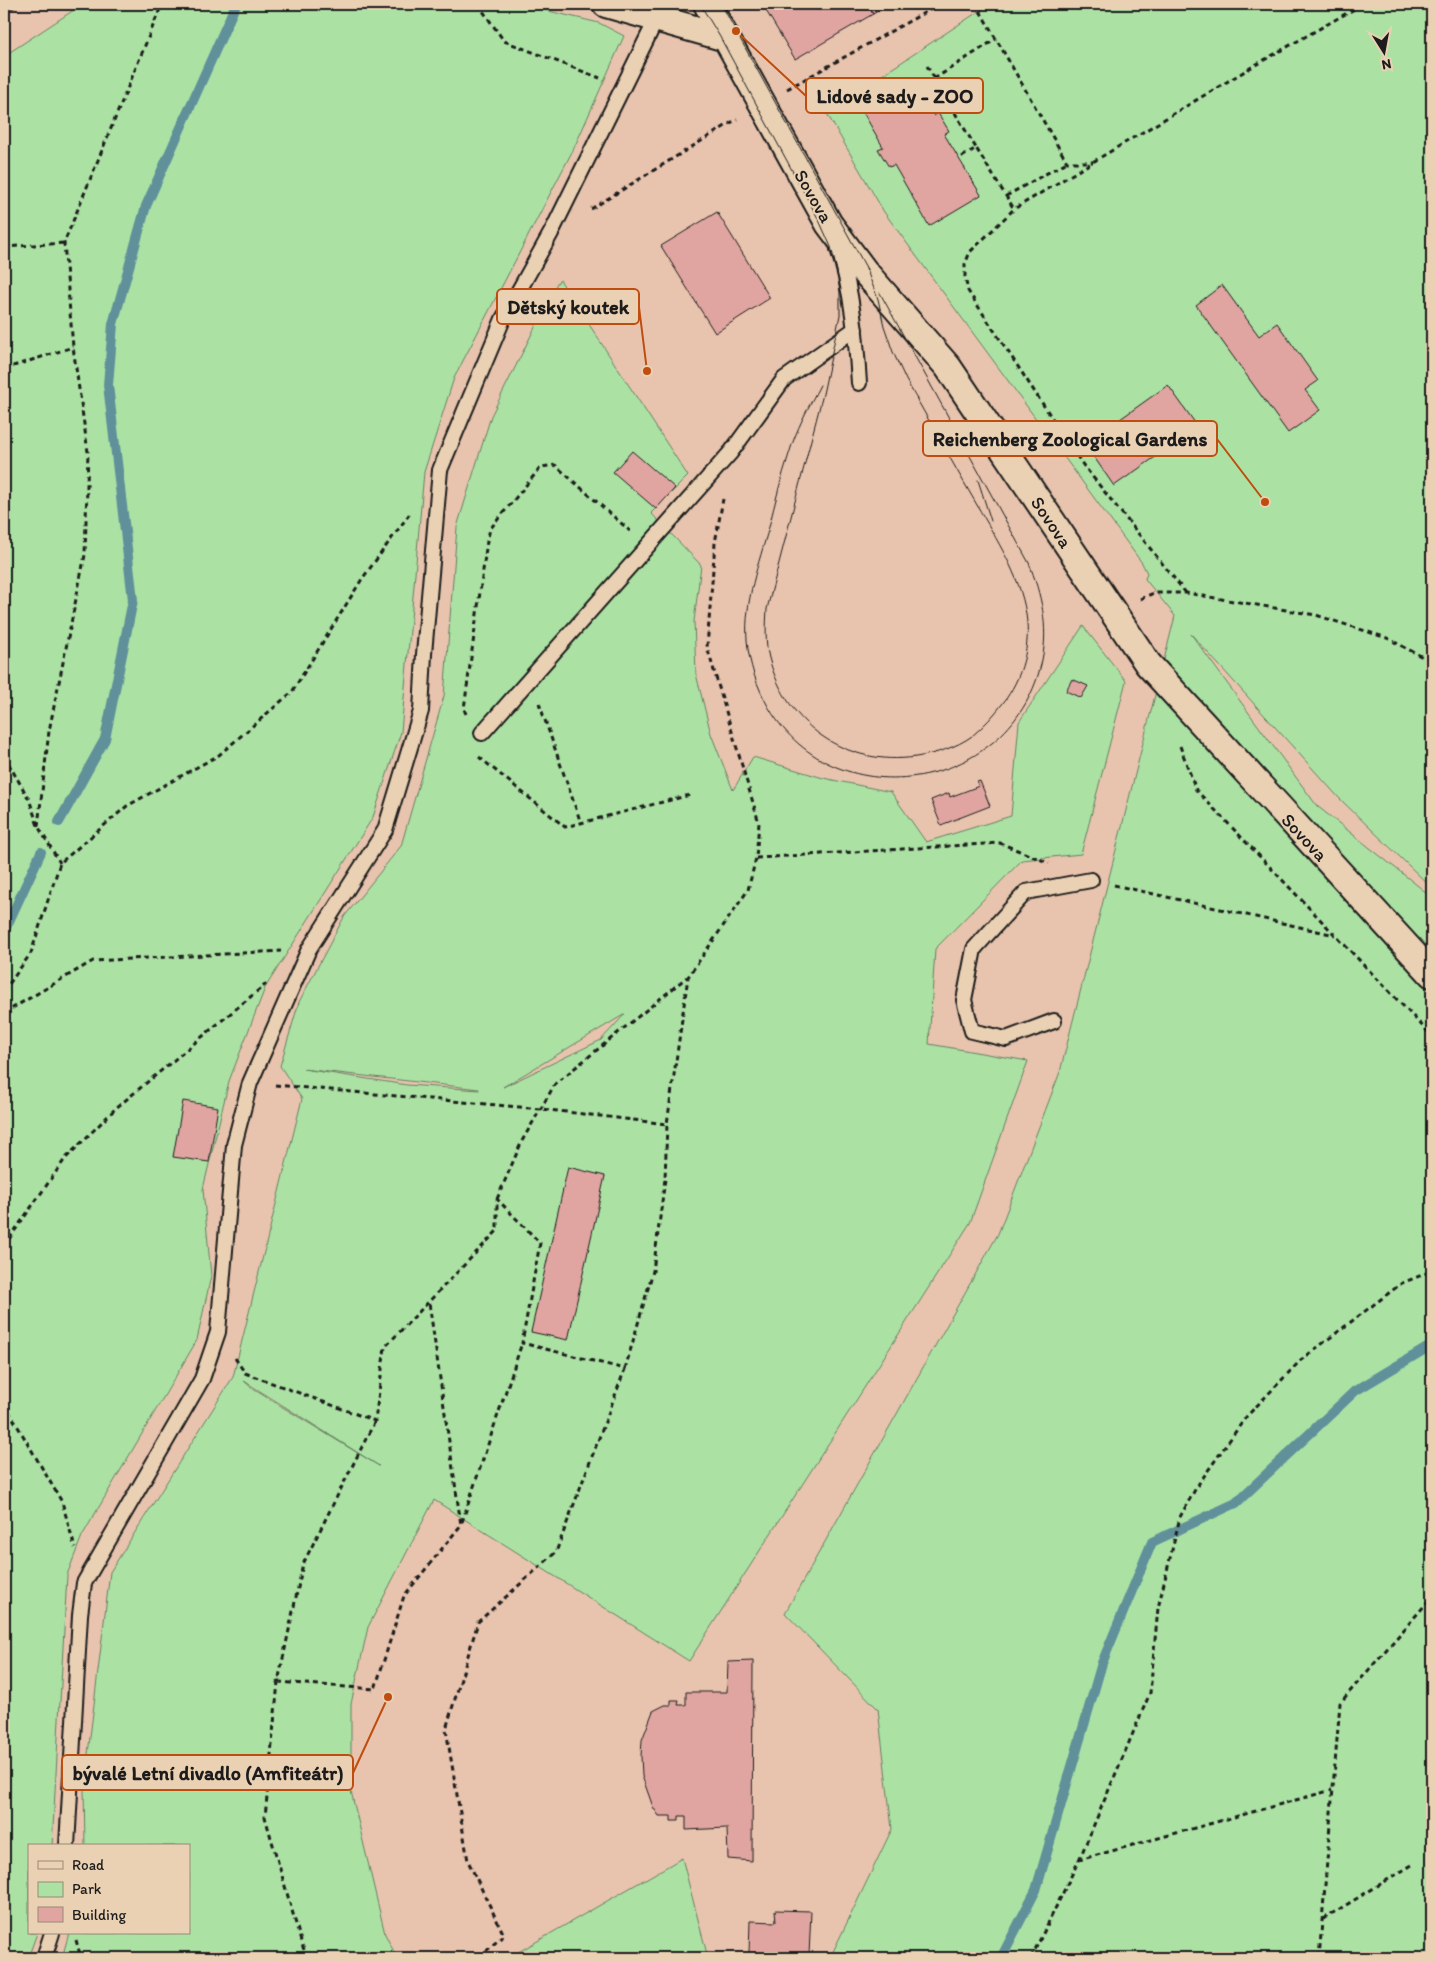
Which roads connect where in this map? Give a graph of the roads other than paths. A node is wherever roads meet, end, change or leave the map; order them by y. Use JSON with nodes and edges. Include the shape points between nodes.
{"nodes":[{"id":1,"x":606,"y":4,"type":"edge"},
{"id":2,"x":707,"y":4,"type":"edge"},
{"id":3,"x":656,"y":18,"type":"junction"},
{"id":4,"x":723,"y":37,"type":"junction"},
{"id":5,"x":829,"y":224,"type":"junction"},
{"id":6,"x":855,"y":329,"type":"junction"},
{"id":7,"x":859,"y":384,"type":"dead end"},
{"id":8,"x":480,"y":738,"type":"road end"},
{"id":9,"x":1091,"y":880,"type":"dead end"},
{"id":10,"x":1432,"y":974,"type":"edge"},
{"id":11,"x":1054,"y":1021,"type":"dead end"},
{"id":12,"x":67,"y":1844,"type":"edge"},
{"id":13,"x":52,"y":1934,"type":"edge"},
{"id":14,"x":44,"y":1958,"type":"edge"}],
"edges":[{"from":1,"to":3,"type":"street"},
{"from":2,"to":4,"type":"street","name":"Sovova"},
{"from":3,"to":4,"type":"street"},
{"from":3,"to":12,"type":"lane","via":[[551,234],[503,319],[440,470],[421,711],[385,830],[309,949],[250,1083],[234,1145],[218,1332],[202,1379],[84,1583]]},
{"from":4,"to":5,"type":"street","name":"Sovova"},
{"from":5,"to":6,"type":"lane","via":[[845,270]]},
{"from":5,"to":10,"type":"street","name":"Sovova","via":[[865,272],[948,367],[1156,675]]},
{"from":6,"to":7,"type":"lane"},
{"from":6,"to":8,"type":"lane","via":[[784,379],[731,452]]},
{"from":9,"to":11,"type":"lane","via":[[1026,892],[974,949],[964,1000],[972,1030],[1006,1039]]},
{"from":13,"to":14,"type":"lane"}]}
